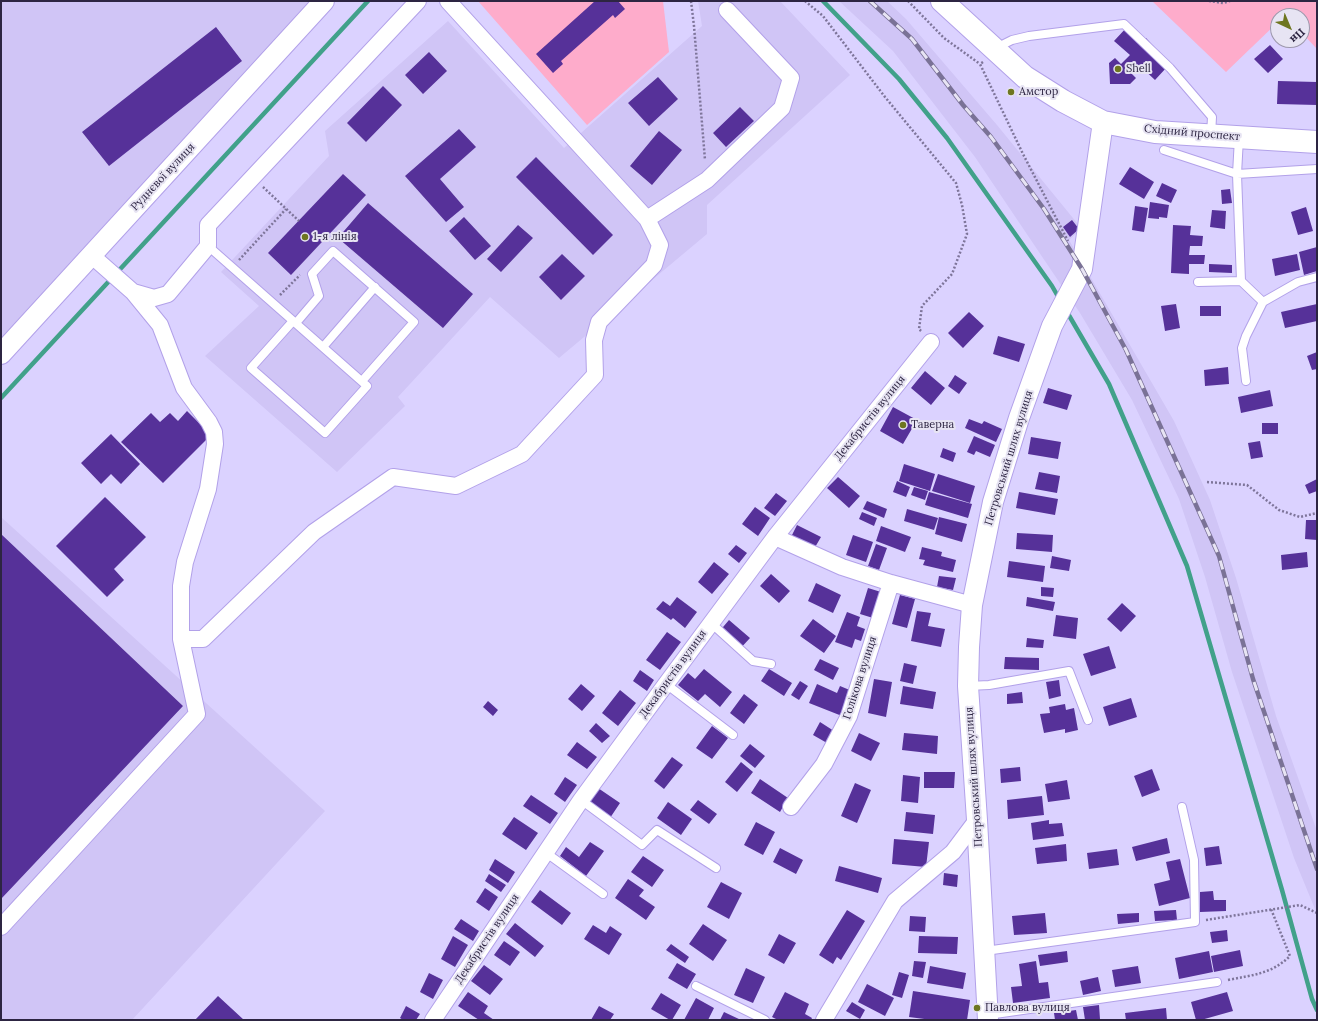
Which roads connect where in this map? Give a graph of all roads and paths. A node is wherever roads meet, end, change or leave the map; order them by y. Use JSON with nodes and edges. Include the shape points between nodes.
{"nodes":[{"id":1,"x":324,"y":1,"type":"edge"},
{"id":2,"x":418,"y":1,"type":"edge"},
{"id":3,"x":448,"y":1,"type":"edge"},
{"id":4,"x":691,"y":1,"type":"edge"},
{"id":5,"x":805,"y":1,"type":"edge"},
{"id":6,"x":908,"y":1,"type":"edge"},
{"id":7,"x":942,"y":1,"type":"edge"},
{"id":8,"x":1209,"y":1,"type":"edge"},
{"id":9,"x":1230,"y":1,"type":"edge"},
{"id":10,"x":727,"y":10,"type":"dead end"},
{"id":11,"x":987,"y":56,"type":"junction"},
{"id":12,"x":1103,"y":122,"type":"junction"},
{"id":13,"x":1211,"y":135,"type":"junction"},
{"id":14,"x":1240,"y":137,"type":"junction"},
{"id":15,"x":1317,"y":142,"type":"edge"},
{"id":16,"x":1164,"y":150,"type":"dead end"},
{"id":17,"x":1317,"y":170,"type":"edge"},
{"id":18,"x":1237,"y":174,"type":"junction"},
{"id":19,"x":253,"y":177,"type":"junction"},
{"id":20,"x":707,"y":180,"type":"junction"},
{"id":21,"x":286,"y":209,"type":"junction"},
{"id":22,"x":647,"y":219,"type":"junction"},
{"id":23,"x":299,"y":221,"type":"dead end"},
{"id":24,"x":1069,"y":244,"type":"dead end"},
{"id":25,"x":208,"y":246,"type":"junction"},
{"id":26,"x":91,"y":255,"type":"junction"},
{"id":27,"x":232,"y":267,"type":"junction"},
{"id":28,"x":302,"y":273,"type":"dead end"},
{"id":29,"x":1317,"y":277,"type":"edge"},
{"id":30,"x":1241,"y":281,"type":"junction"},
{"id":31,"x":1198,"y":282,"type":"dead end"},
{"id":32,"x":375,"y":288,"type":"junction"},
{"id":33,"x":133,"y":292,"type":"junction"},
{"id":34,"x":1263,"y":302,"type":"junction"},
{"id":35,"x":272,"y":303,"type":"junction"},
{"id":36,"x":294,"y":322,"type":"junction"},
{"id":37,"x":931,"y":342,"type":"joint"},
{"id":38,"x":323,"y":347,"type":"junction"},
{"id":39,"x":1,"y":354,"type":"edge"},
{"id":40,"x":362,"y":381,"type":"junction"},
{"id":41,"x":1246,"y":381,"type":"dead end"},
{"id":42,"x":1207,"y":482,"type":"dead end"},
{"id":43,"x":1317,"y":513,"type":"edge"},
{"id":44,"x":775,"y":537,"type":"junction"},
{"id":45,"x":891,"y":583,"type":"junction"},
{"id":46,"x":972,"y":605,"type":"junction"},
{"id":47,"x":711,"y":624,"type":"junction"},
{"id":48,"x":181,"y":639,"type":"junction"},
{"id":49,"x":771,"y":664,"type":"dead end"},
{"id":50,"x":666,"y":684,"type":"junction"},
{"id":51,"x":968,"y":686,"type":"junction"},
{"id":52,"x":1088,"y":720,"type":"dead end"},
{"id":53,"x":733,"y":735,"type":"dead end"},
{"id":54,"x":581,"y":800,"type":"junction"},
{"id":55,"x":792,"y":806,"type":"dead end"},
{"id":56,"x":1182,"y":807,"type":"dead end"},
{"id":57,"x":978,"y":820,"type":"junction"},
{"id":58,"x":545,"y":852,"type":"junction"},
{"id":59,"x":716,"y":868,"type":"dead end"},
{"id":60,"x":603,"y":894,"type":"dead end"},
{"id":61,"x":1271,"y":909,"type":"junction"},
{"id":62,"x":1317,"y":913,"type":"edge"},
{"id":63,"x":1195,"y":922,"type":"junction"},
{"id":64,"x":1,"y":927,"type":"edge"},
{"id":65,"x":985,"y":951,"type":"junction"},
{"id":66,"x":1217,"y":982,"type":"joint"},
{"id":67,"x":696,"y":986,"type":"dead end"},
{"id":68,"x":439,"y":1018,"type":"edge"},
{"id":69,"x":988,"y":1018,"type":"edge"},
{"id":70,"x":765,"y":1020,"type":"edge"},
{"id":71,"x":824,"y":1020,"type":"edge"}],
"edges":[{"from":1,"to":26,"type":"street","name":"Руднєвої вулиця"},
{"from":2,"to":19,"type":"street"},
{"from":3,"to":22,"type":"street"},
{"from":4,"to":20,"type":"path"},
{"from":5,"to":37,"type":"path","via":[[823,16],[956,183],[967,234],[952,274],[922,306],[918,329]]},
{"from":6,"to":11,"type":"path","via":[[944,38]]},
{"from":7,"to":11,"type":"main road","name":"Східний проспект"},
{"from":8,"to":9,"type":"path"},
{"from":10,"to":20,"type":"street","via":[[791,78],[782,108]]},
{"from":11,"to":12,"type":"main road","name":"Східний проспект","via":[[1063,102]]},
{"from":11,"to":13,"type":"lane","via":[[1012,40],[1029,36],[1124,24],[1170,68],[1212,117]]},
{"from":11,"to":24,"type":"path","via":[[1023,154]]},
{"from":12,"to":13,"type":"main road","name":"Східний проспект","via":[[1154,132]]},
{"from":12,"to":46,"type":"street","name":"Петровський шлях вулиця","via":[[1082,269],[1052,326],[1018,418],[993,502]]},
{"from":13,"to":14,"type":"main road","name":"Східний проспект"},
{"from":14,"to":15,"type":"main road","name":"Східний проспект"},
{"from":14,"to":18,"type":"lane"},
{"from":16,"to":18,"type":"lane"},
{"from":17,"to":18,"type":"lane"},
{"from":18,"to":30,"type":"lane"},
{"from":19,"to":21,"type":"path"},
{"from":19,"to":25,"type":"street","via":[[208,225]]},
{"from":20,"to":22,"type":"street"},
{"from":21,"to":23,"type":"path"},
{"from":21,"to":27,"type":"path"},
{"from":22,"to":48,"type":"street","via":[[660,245],[654,265],[599,322],[594,340],[595,375],[522,454],[456,486],[393,477],[314,532],[202,639]]},
{"from":25,"to":27,"type":"lane"},
{"from":25,"to":33,"type":"street","via":[[168,294],[154,298]]},
{"from":26,"to":33,"type":"street"},
{"from":26,"to":39,"type":"street","name":"Руднєвої вулиця"},
{"from":27,"to":35,"type":"lane"},
{"from":28,"to":35,"type":"path"},
{"from":29,"to":34,"type":"lane","via":[[1298,282]]},
{"from":30,"to":31,"type":"lane"},
{"from":30,"to":34,"type":"lane"},
{"from":32,"to":36,"type":"lane","via":[[333,251],[312,274],[319,296]]},
{"from":32,"to":38,"type":"lane"},
{"from":32,"to":40,"type":"lane","via":[[414,322]]},
{"from":33,"to":48,"type":"street","via":[[160,326],[184,388],[214,432],[215,444],[208,489],[185,562],[181,586]]},
{"from":34,"to":41,"type":"lane","via":[[1242,348]]},
{"from":35,"to":36,"type":"lane"},
{"from":36,"to":38,"type":"lane"},
{"from":36,"to":40,"type":"lane","via":[[251,368],[326,434],[367,386]]},
{"from":37,"to":44,"type":"street","name":"Декабристів вулиця"},
{"from":38,"to":40,"type":"lane"},
{"from":42,"to":43,"type":"path","via":[[1247,485],[1279,510],[1300,517]]},
{"from":44,"to":45,"type":"street","via":[[842,567]]},
{"from":44,"to":47,"type":"street","name":"Декабристів вулиця"},
{"from":45,"to":46,"type":"street"},
{"from":45,"to":55,"type":"street","name":"Голікова вулиця","via":[[849,716],[824,764]]},
{"from":46,"to":51,"type":"street","name":"Петровський шлях вулиця"},
{"from":47,"to":49,"type":"lane","via":[[754,661]]},
{"from":47,"to":50,"type":"street","name":"Декабристів вулиця"},
{"from":48,"to":64,"type":"street","via":[[197,714]]},
{"from":50,"to":53,"type":"lane"},
{"from":50,"to":54,"type":"street","name":"Декабристів вулиця"},
{"from":51,"to":52,"type":"lane","via":[[989,685],[1069,671]]},
{"from":51,"to":57,"type":"street","name":"Петровський шлях вулиця"},
{"from":54,"to":58,"type":"street","name":"Декабристів вулиця"},
{"from":54,"to":59,"type":"lane","via":[[642,845],[657,830]]},
{"from":56,"to":63,"type":"lane","via":[[1194,860]]},
{"from":57,"to":65,"type":"street","name":"Петровський шлях вулиця"},
{"from":57,"to":71,"type":"street","via":[[953,852],[895,901]]},
{"from":58,"to":60,"type":"lane"},
{"from":58,"to":68,"type":"street","name":"Декабристів вулиця"},
{"from":61,"to":62,"type":"path","via":[[1300,905]]},
{"from":61,"to":63,"type":"path"},
{"from":61,"to":66,"type":"path","via":[[1290,956],[1268,971]]},
{"from":63,"to":65,"type":"lane"},
{"from":65,"to":69,"type":"street","name":"Петровський шлях вулиця"},
{"from":66,"to":69,"type":"lane"},
{"from":67,"to":70,"type":"lane"}]}
